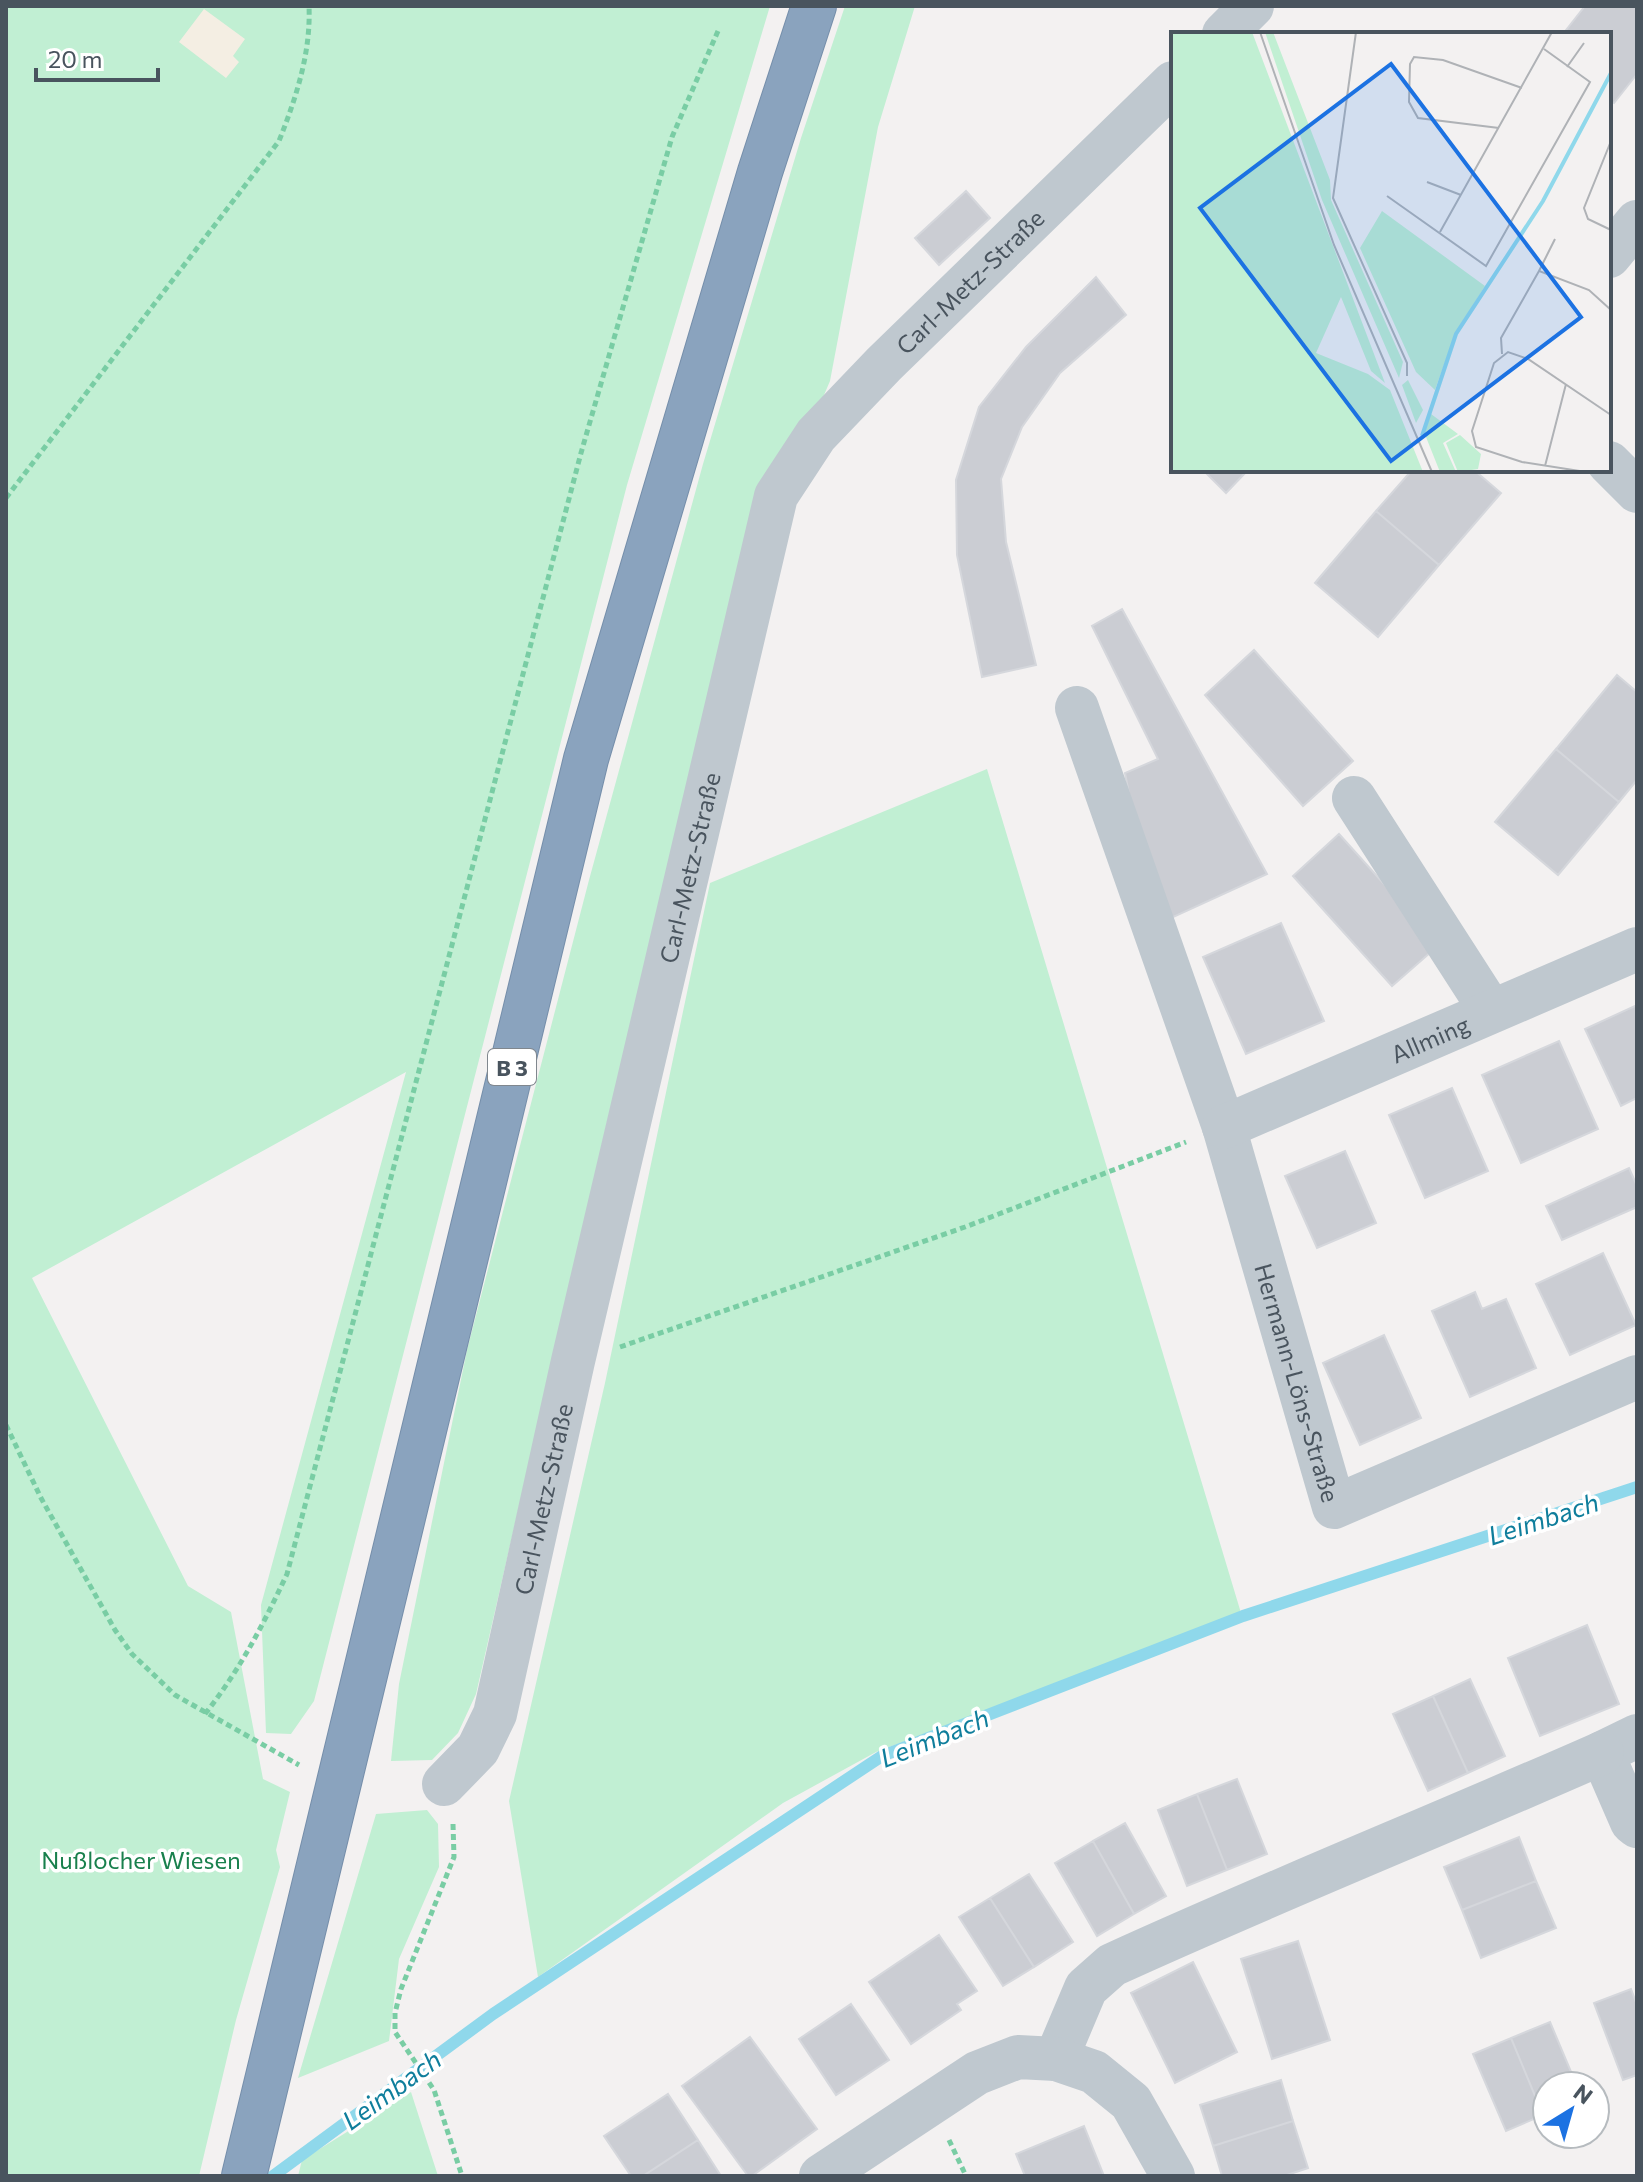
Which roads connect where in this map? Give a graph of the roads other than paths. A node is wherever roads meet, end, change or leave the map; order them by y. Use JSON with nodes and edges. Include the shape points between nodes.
{"nodes":[{"id":1,"x":814,"y":6,"type":"edge"},
{"id":2,"x":1252,"y":6,"type":"edge"},
{"id":3,"x":1226,"y":32,"type":"edge"},
{"id":4,"x":1171,"y":85,"type":"edge"},
{"id":5,"x":1637,"y":222,"type":"edge"},
{"id":6,"x":1611,"y":254,"type":"edge"},
{"id":7,"x":1611,"y":465,"type":"edge"},
{"id":8,"x":1637,"y":491,"type":"edge"},
{"id":9,"x":1077,"y":708,"type":"dead end"},
{"id":10,"x":1354,"y":798,"type":"dead end"},
{"id":11,"x":1637,"y":949,"type":"edge"},
{"id":12,"x":1491,"y":1011,"type":"junction"},
{"id":13,"x":1224,"y":1127,"type":"junction"},
{"id":14,"x":1637,"y":1377,"type":"edge"},
{"id":15,"x":1619,"y":1744,"type":"edge"},
{"id":16,"x":444,"y":1784,"type":"road end"},
{"id":17,"x":1635,"y":1824,"type":"edge"},
{"id":18,"x":1056,"y":2059,"type":"junction"},
{"id":19,"x":248,"y":2157,"type":"edge"},
{"id":20,"x":821,"y":2176,"type":"edge"},
{"id":21,"x":1173,"y":2176,"type":"edge"}],
"edges":[{"from":1,"to":19,"type":"highway","number":"B 3","via":[[586,759]]},
{"from":2,"to":3,"type":"street"},
{"from":4,"to":16,"type":"street","name":"Carl-Metz-Straße","via":[[884,364],[816,435],[776,496],[495,1714],[478,1749]]},
{"from":5,"to":6,"type":"street"},
{"from":7,"to":8,"type":"street"},
{"from":9,"to":13,"type":"street"},
{"from":10,"to":12,"type":"street"},
{"from":11,"to":12,"type":"street","name":"Allming"},
{"from":12,"to":13,"type":"street","name":"Allming"},
{"from":13,"to":14,"type":"street","name":"Hermann-Löns-Straße","via":[[1334,1507]]},
{"from":15,"to":17,"type":"street"},
{"from":15,"to":18,"type":"street","via":[[1112,1965],[1086,1988]]},
{"from":18,"to":20,"type":"street","via":[[1018,2057],[977,2073]]},
{"from":18,"to":21,"type":"street","via":[[1094,2072],[1131,2102]]}]}
